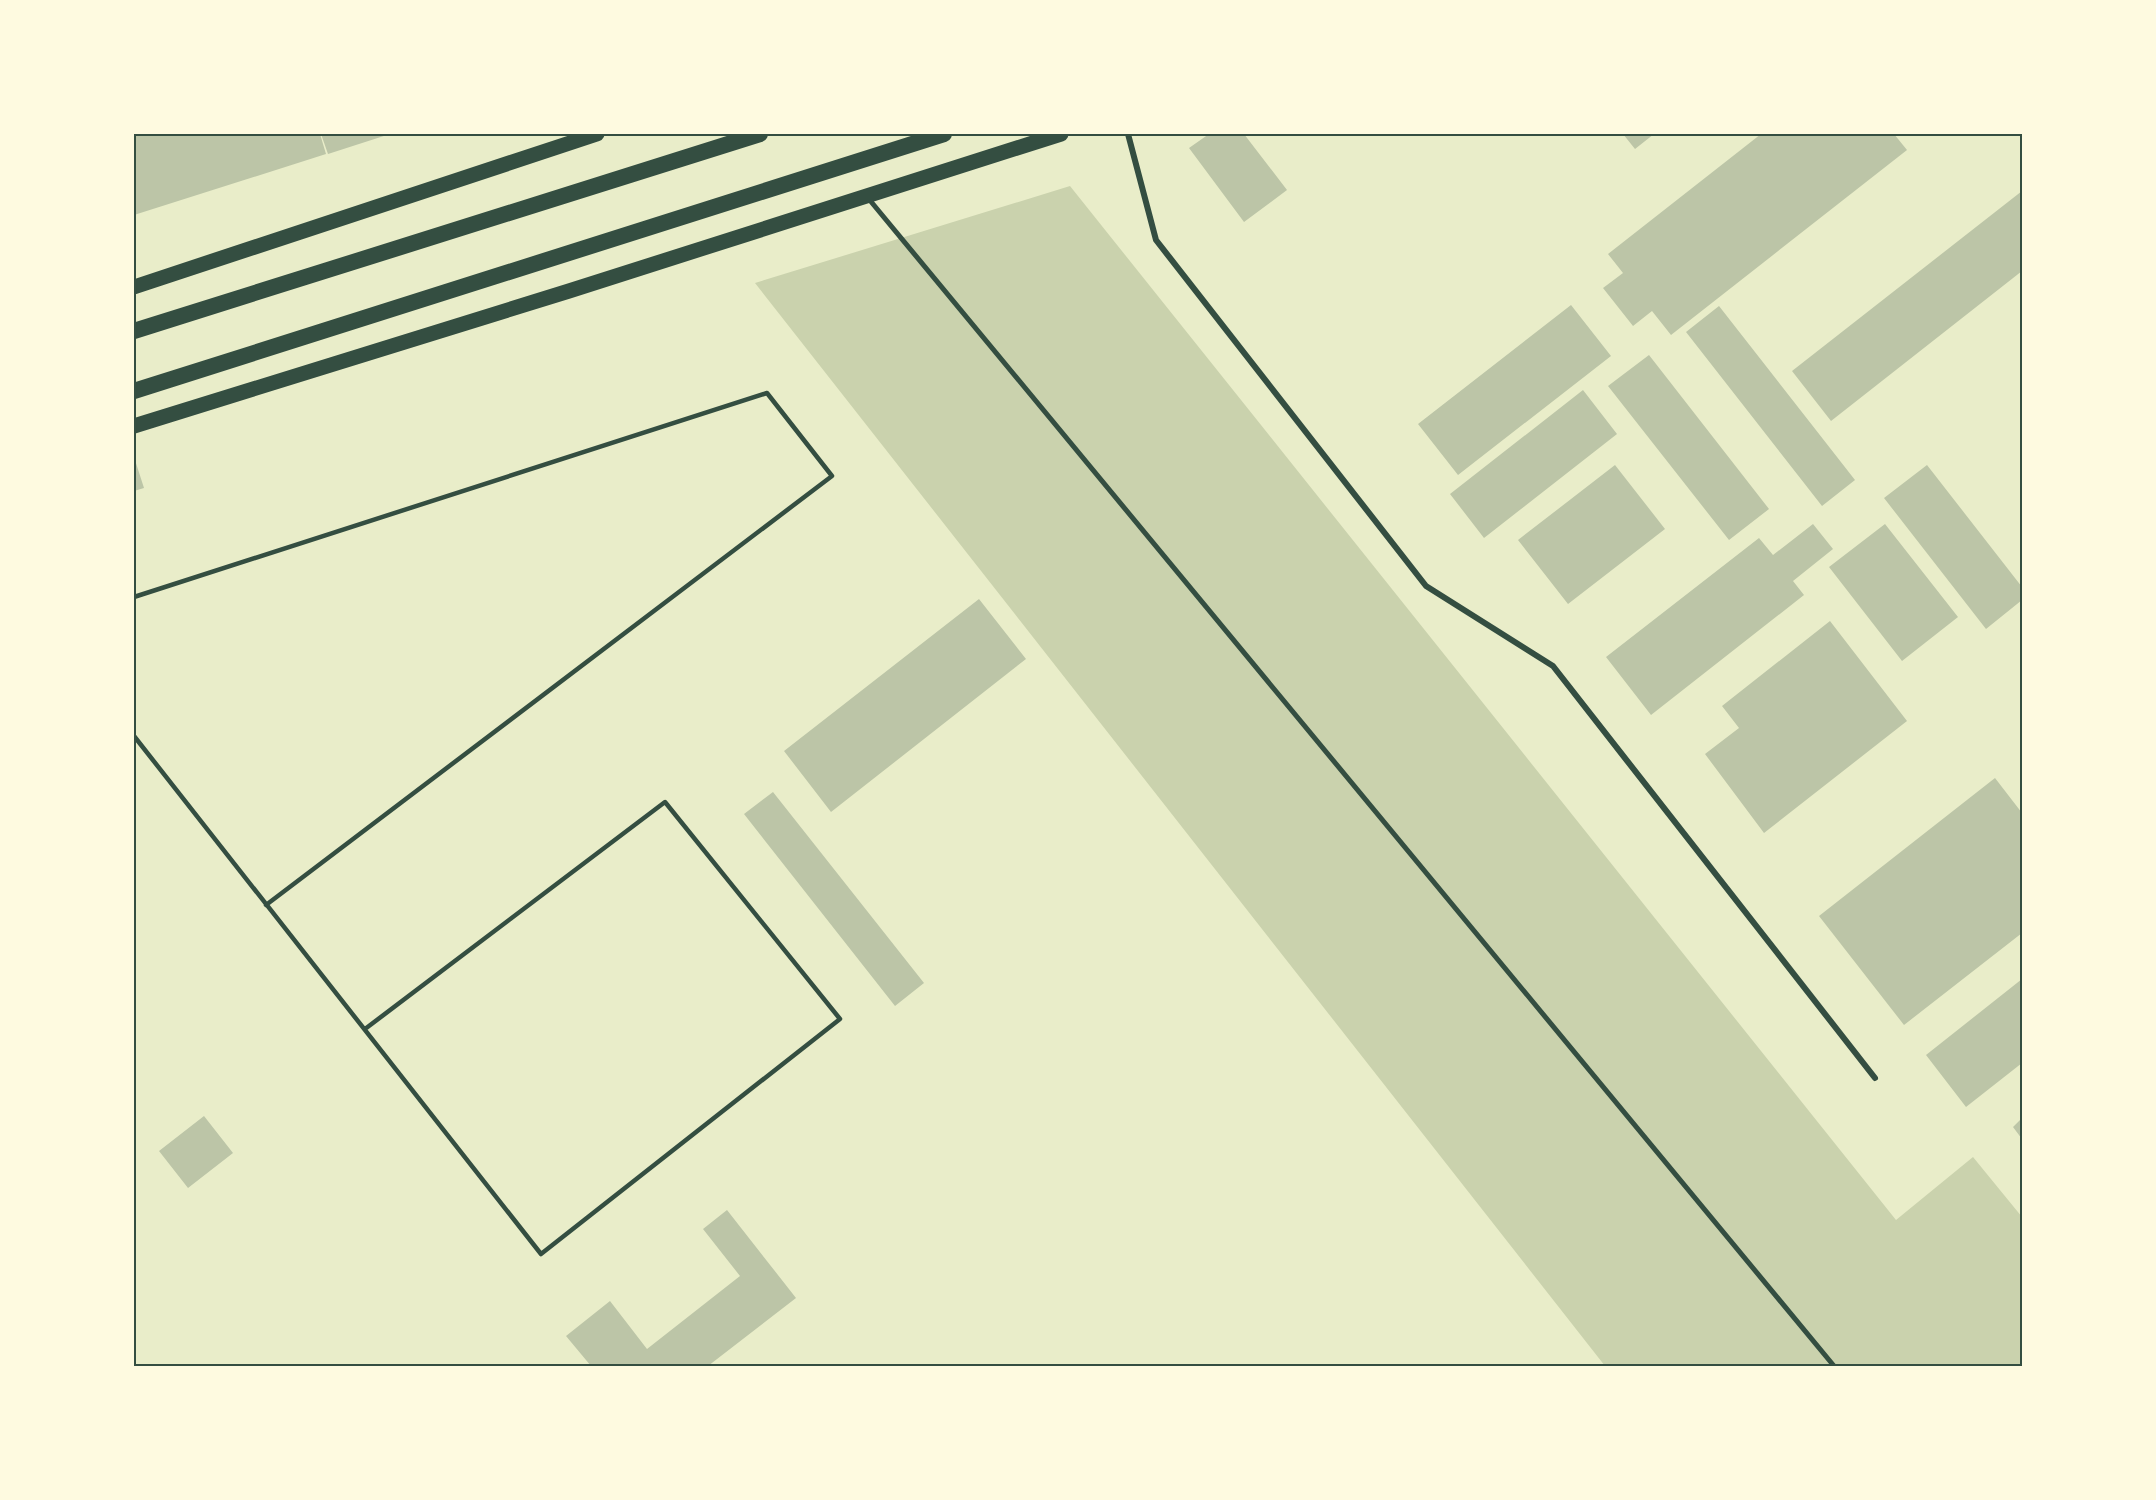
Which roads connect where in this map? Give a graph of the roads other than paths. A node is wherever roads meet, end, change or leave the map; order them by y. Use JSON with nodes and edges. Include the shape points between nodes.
{"nodes":[{"id":1,"x":597,"y":134,"type":"edge"},
{"id":2,"x":760,"y":134,"type":"edge"},
{"id":3,"x":944,"y":134,"type":"edge"},
{"id":4,"x":1061,"y":134,"type":"edge"},
{"id":5,"x":1128,"y":134,"type":"edge"},
{"id":6,"x":867,"y":196,"type":"junction"},
{"id":7,"x":134,"y":287,"type":"edge"},
{"id":8,"x":134,"y":331,"type":"edge"},
{"id":9,"x":134,"y":391,"type":"edge"},
{"id":10,"x":134,"y":426,"type":"edge"},
{"id":11,"x":134,"y":597,"type":"edge"},
{"id":12,"x":134,"y":736,"type":"edge"},
{"id":13,"x":266,"y":905,"type":"junction"},
{"id":14,"x":365,"y":1029,"type":"junction"},
{"id":15,"x":1875,"y":1078,"type":"dead end"},
{"id":16,"x":1834,"y":1366,"type":"edge"}],
"edges":[{"from":1,"to":7,"type":"main road"},
{"from":2,"to":8,"type":"highway"},
{"from":3,"to":9,"type":"highway"},
{"from":4,"to":6,"type":"main road"},
{"from":5,"to":15,"type":"street","via":[[1156,240],[1426,586],[1553,666]]},
{"from":6,"to":10,"type":"main road"},
{"from":6,"to":16,"type":"street"},
{"from":11,"to":13,"type":"lane","via":[[767,393],[832,476]]},
{"from":12,"to":13,"type":"lane"},
{"from":13,"to":14,"type":"lane"},
{"from":14,"to":14,"type":"lane","via":[[541,1254],[840,1019],[665,802]]}]}
